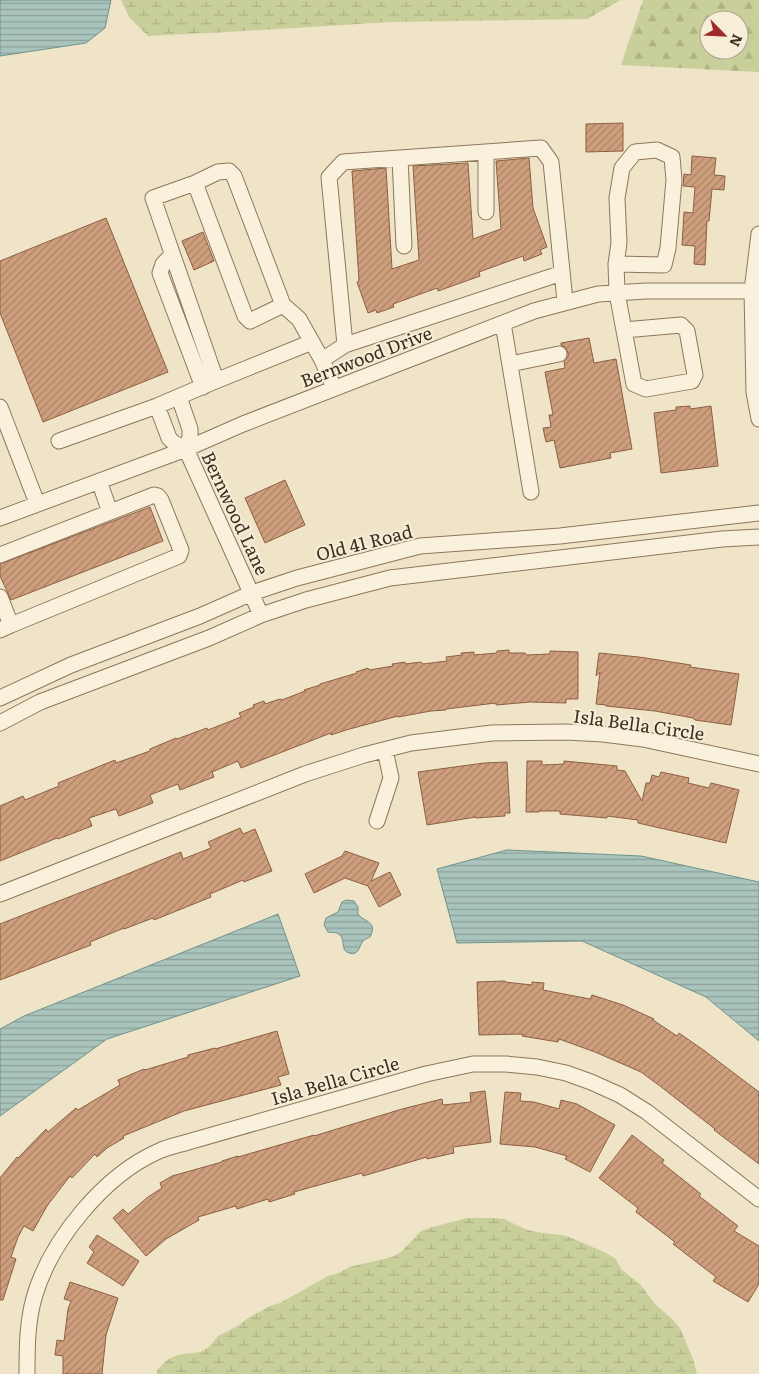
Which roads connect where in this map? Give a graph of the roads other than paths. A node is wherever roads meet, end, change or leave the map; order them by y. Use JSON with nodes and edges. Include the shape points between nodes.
{"nodes":[{"id":1,"x":486,"y":152,"type":"junction"},
{"id":2,"x":400,"y":158,"type":"junction"},
{"id":3,"x":195,"y":183,"type":"junction"},
{"id":4,"x":486,"y":212,"type":"dead end"},
{"id":5,"x":759,"y":234,"type":"edge"},
{"id":6,"x":404,"y":246,"type":"dead end"},
{"id":7,"x":616,"y":264,"type":"junction"},
{"id":8,"x":562,"y":272,"type":"junction"},
{"id":9,"x":755,"y":291,"type":"edge"},
{"id":10,"x":617,"y":293,"type":"junction"},
{"id":11,"x":565,"y":301,"type":"junction"},
{"id":12,"x":283,"y":305,"type":"junction"},
{"id":13,"x":503,"y":323,"type":"junction"},
{"id":14,"x":624,"y":330,"type":"junction"},
{"id":15,"x":312,"y":342,"type":"junction"},
{"id":16,"x":345,"y":344,"type":"junction"},
{"id":17,"x":559,"y":354,"type":"dead end"},
{"id":18,"x":322,"y":360,"type":"junction"},
{"id":19,"x":510,"y":364,"type":"junction"},
{"id":20,"x":210,"y":384,"type":"junction"},
{"id":21,"x":334,"y":388,"type":"junction"},
{"id":22,"x":179,"y":397,"type":"junction"},
{"id":23,"x":157,"y":406,"type":"junction"},
{"id":24,"x":0,"y":407,"type":"edge"},
{"id":25,"x":759,"y":419,"type":"edge"},
{"id":26,"x":59,"y":440,"type":"dead end"},
{"id":27,"x":186,"y":449,"type":"junction"},
{"id":28,"x":99,"y":481,"type":"junction"},
{"id":29,"x":532,"y":492,"type":"dead end"},
{"id":30,"x":37,"y":503,"type":"junction"},
{"id":31,"x":110,"y":512,"type":"junction"},
{"id":32,"x":759,"y":513,"type":"edge"},
{"id":33,"x":0,"y":518,"type":"edge"},
{"id":34,"x":759,"y":538,"type":"edge"},
{"id":35,"x":0,"y":555,"type":"edge"},
{"id":36,"x":252,"y":593,"type":"junction"},
{"id":37,"x":0,"y":597,"type":"edge"},
{"id":38,"x":261,"y":615,"type":"junction"},
{"id":39,"x":5,"y":627,"type":"edge"},
{"id":40,"x":0,"y":698,"type":"edge"},
{"id":41,"x":0,"y":723,"type":"edge"},
{"id":42,"x":385,"y":750,"type":"junction"},
{"id":43,"x":759,"y":764,"type":"edge"},
{"id":44,"x":377,"y":821,"type":"dead end"},
{"id":45,"x":0,"y":894,"type":"edge"},
{"id":46,"x":759,"y":1198,"type":"edge"},
{"id":47,"x":27,"y":1374,"type":"edge"}],
"edges":[{"from":1,"to":2,"type":"street"},
{"from":1,"to":4,"type":"street"},
{"from":1,"to":8,"type":"street","via":[[540,148],[552,162]]},
{"from":2,"to":6,"type":"street"},
{"from":2,"to":16,"type":"street","via":[[343,162],[328,177]]},
{"from":3,"to":12,"type":"street","via":[[218,172],[229,171],[234,176]]},
{"from":3,"to":12,"type":"street","via":[[245,316],[250,321]]},
{"from":3,"to":20,"type":"street","via":[[153,198]]},
{"from":5,"to":9,"type":"street"},
{"from":7,"to":7,"type":"street","via":[[664,265],[674,180],[672,157],[658,150],[635,152],[622,168],[617,198],[619,243]]},
{"from":7,"to":10,"type":"street"},
{"from":8,"to":11,"type":"street"},
{"from":8,"to":16,"type":"street"},
{"from":9,"to":10,"type":"street","name":"Bernwood Drive"},
{"from":9,"to":25,"type":"street","via":[[754,392]]},
{"from":10,"to":11,"type":"street","name":"Bernwood Drive"},
{"from":10,"to":14,"type":"street"},
{"from":11,"to":13,"type":"street","name":"Bernwood Drive"},
{"from":12,"to":15,"type":"street","via":[[300,319]]},
{"from":13,"to":19,"type":"street"},
{"from":13,"to":21,"type":"street","name":"Bernwood Drive"},
{"from":14,"to":14,"type":"street","via":[[634,384],[646,389],[692,381],[695,375],[687,331],[682,325]]},
{"from":15,"to":18,"type":"street"},
{"from":15,"to":20,"type":"street"},
{"from":16,"to":18,"type":"street"},
{"from":17,"to":19,"type":"street"},
{"from":18,"to":21,"type":"street"},
{"from":19,"to":29,"type":"street"},
{"from":20,"to":22,"type":"street"},
{"from":21,"to":27,"type":"street","name":"Bernwood Drive"},
{"from":22,"to":23,"type":"street"},
{"from":22,"to":27,"type":"street","via":[[190,429]]},
{"from":23,"to":26,"type":"street"},
{"from":23,"to":27,"type":"street","via":[[169,438]]},
{"from":24,"to":30,"type":"street"},
{"from":27,"to":28,"type":"street","name":"Bernwood Drive"},
{"from":27,"to":36,"type":"street","name":"Bernwood Lane"},
{"from":28,"to":30,"type":"street","name":"Bernwood Drive"},
{"from":28,"to":31,"type":"street"},
{"from":30,"to":33,"type":"street","name":"Bernwood Drive"},
{"from":31,"to":35,"type":"street"},
{"from":31,"to":39,"type":"street","via":[[158,496],[181,553]]},
{"from":32,"to":36,"type":"street","name":"Old 41 Road","via":[[560,536],[420,546]]},
{"from":34,"to":38,"type":"street","via":[[722,539],[390,578]]},
{"from":36,"to":38,"type":"street","name":"Bernwood Lane"},
{"from":36,"to":40,"type":"street","name":"Old 41 Road","via":[[71,665]]},
{"from":37,"to":39,"type":"street"},
{"from":38,"to":41,"type":"street","via":[[40,702]]},
{"from":42,"to":43,"type":"street","name":"Isla Bella Circle","via":[[492,733],[566,732],[643,740]]},
{"from":42,"to":44,"type":"street","via":[[391,778]]},
{"from":42,"to":45,"type":"street","name":"Isla Bella Circle","via":[[305,774]]},
{"from":46,"to":47,"type":"street","name":"Isla Bella Circle","via":[[646,1112],[591,1082],[566,1073],[506,1064],[473,1064],[426,1074],[158,1152],[114,1180],[74,1221],[43,1272],[27,1339]]}]}
